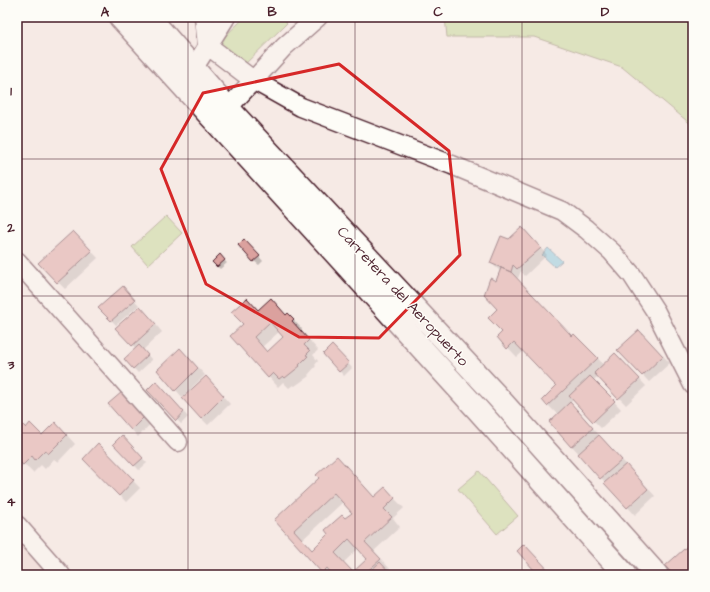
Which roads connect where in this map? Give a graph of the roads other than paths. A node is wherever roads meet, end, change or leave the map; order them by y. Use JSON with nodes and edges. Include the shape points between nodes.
{"nodes":[{"id":1,"x":120,"y":17,"type":"edge"},
{"id":2,"x":149,"y":17,"type":"edge"},
{"id":3,"x":204,"y":17,"type":"edge"},
{"id":4,"x":226,"y":17,"type":"edge"},
{"id":5,"x":318,"y":17,"type":"edge"},
{"id":6,"x":207,"y":45,"type":"junction"},
{"id":7,"x":193,"y":69,"type":"junction"},
{"id":8,"x":253,"y":80,"type":"junction"},
{"id":9,"x":228,"y":108,"type":"junction"},
{"id":10,"x":17,"y":261,"type":"edge"},
{"id":11,"x":693,"y":385,"type":"edge"},
{"id":12,"x":178,"y":442,"type":"dead end"},
{"id":13,"x":17,"y":525,"type":"edge"},
{"id":14,"x":61,"y":575,"type":"edge"},
{"id":15,"x":625,"y":575,"type":"edge"},
{"id":16,"x":657,"y":575,"type":"edge"}],
"edges":[{"from":1,"to":15,"type":"main road","name":"Carretera del Aeropuerto"},
{"from":2,"to":7,"type":"main road","name":"Carretera del Aeropuerto"},
{"from":3,"to":6,"type":"street"},
{"from":4,"to":6,"type":"street"},
{"from":5,"to":8,"type":"street","via":[[284,46]]},
{"from":6,"to":7,"type":"street"},
{"from":6,"to":8,"type":"street"},
{"from":7,"to":9,"type":"main road","name":"Carretera del Aeropuerto"},
{"from":8,"to":9,"type":"street"},
{"from":8,"to":11,"type":"street","via":[[301,107],[562,211],[612,252],[632,275],[656,312]]},
{"from":9,"to":16,"type":"main road","name":"Carretera del Aeropuerto","via":[[495,394]]},
{"from":10,"to":12,"type":"street"},
{"from":13,"to":14,"type":"street"}]}
